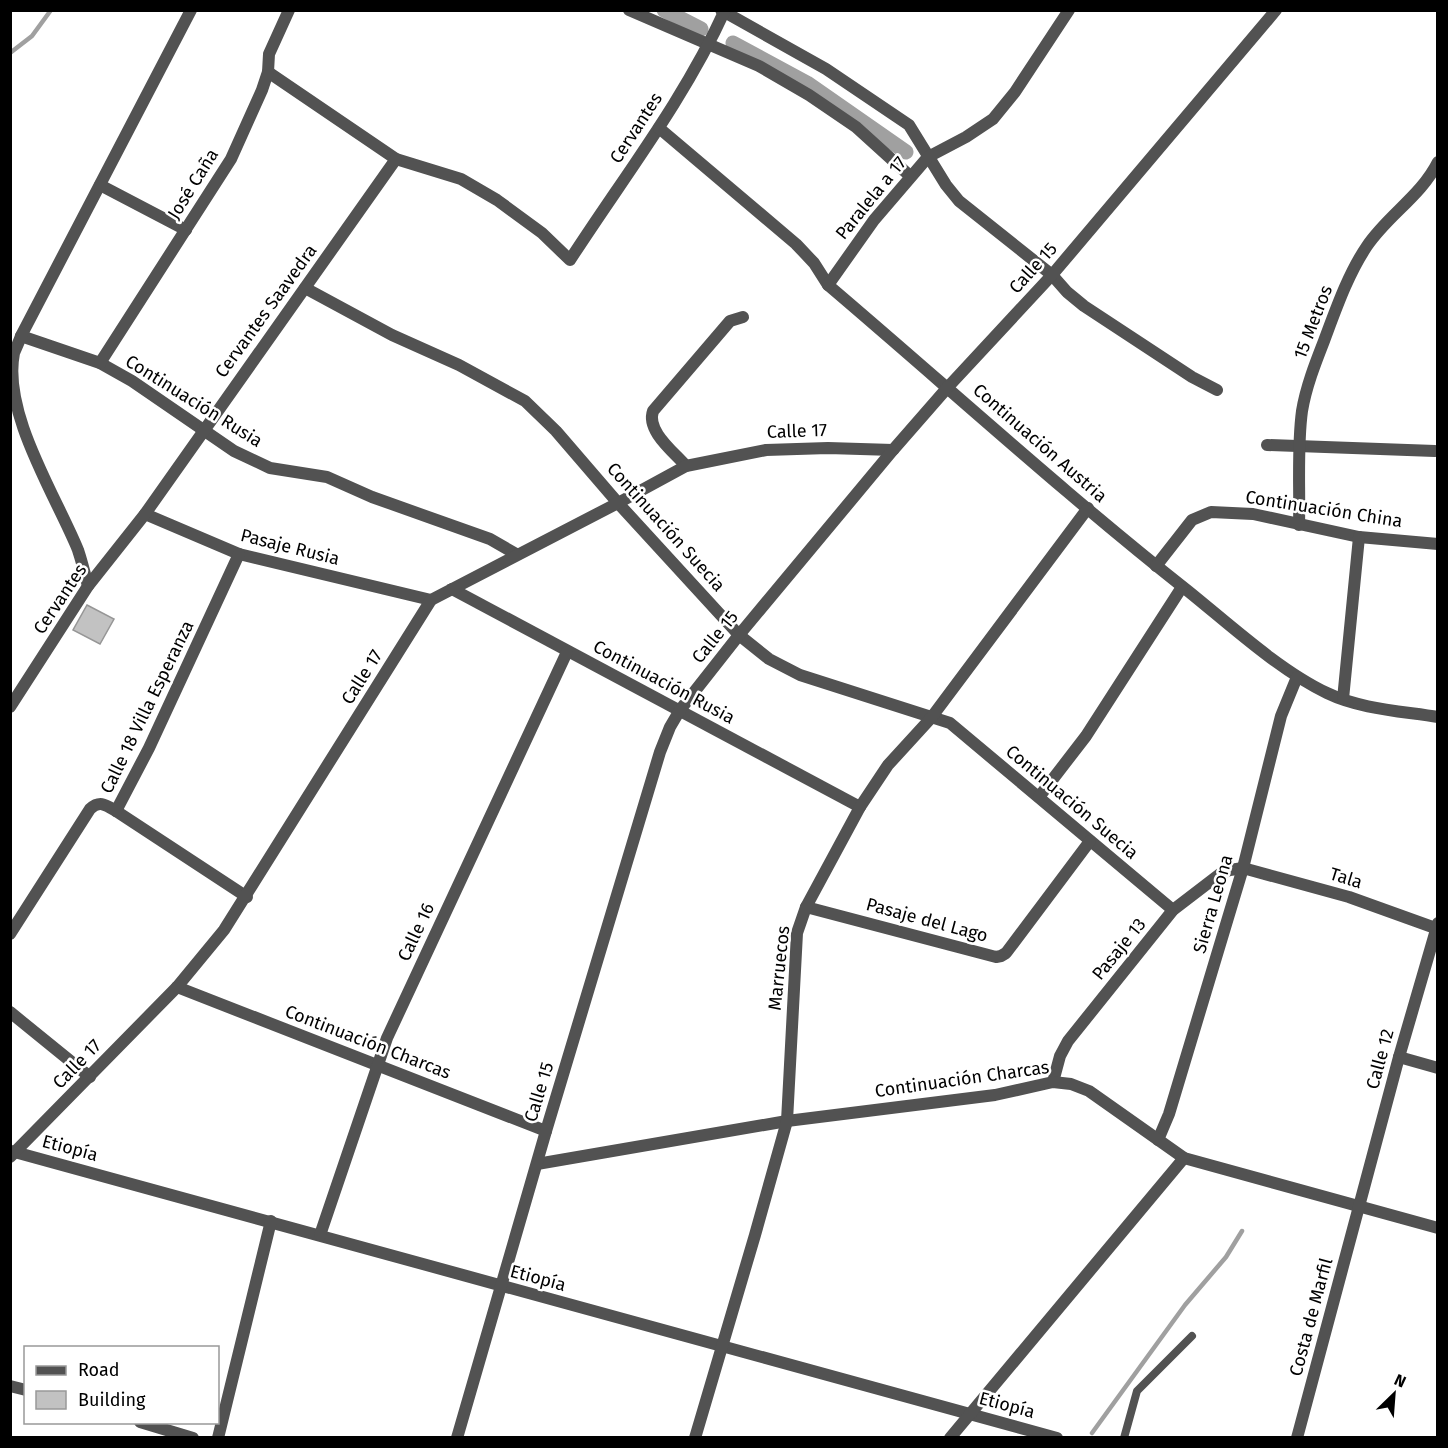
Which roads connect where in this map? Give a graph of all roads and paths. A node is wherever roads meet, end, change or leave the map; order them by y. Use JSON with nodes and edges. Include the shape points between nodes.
{"nodes":[{"id":1,"x":191,"y":10,"type":"edge"},
{"id":2,"x":289,"y":10,"type":"edge"},
{"id":3,"x":629,"y":10,"type":"edge"},
{"id":4,"x":1069,"y":10,"type":"edge"},
{"id":5,"x":1276,"y":10,"type":"edge"},
{"id":6,"x":723,"y":11,"type":"edge"},
{"id":7,"x":709,"y":44,"type":"junction"},
{"id":8,"x":268,"y":72,"type":"junction"},
{"id":9,"x":659,"y":129,"type":"junction"},
{"id":10,"x":928,"y":157,"type":"junction"},
{"id":11,"x":396,"y":159,"type":"junction"},
{"id":12,"x":1437,"y":162,"type":"edge"},
{"id":13,"x":910,"y":176,"type":"junction"},
{"id":14,"x":100,"y":185,"type":"junction"},
{"id":15,"x":186,"y":230,"type":"junction"},
{"id":16,"x":1052,"y":275,"type":"junction"},
{"id":17,"x":828,"y":285,"type":"junction"},
{"id":18,"x":305,"y":288,"type":"junction"},
{"id":19,"x":743,"y":317,"type":"dead end"},
{"id":20,"x":21,"y":336,"type":"junction"},
{"id":21,"x":100,"y":363,"type":"junction"},
{"id":22,"x":948,"y":387,"type":"junction"},
{"id":23,"x":1217,"y":390,"type":"dead end"},
{"id":24,"x":202,"y":430,"type":"junction"},
{"id":25,"x":1267,"y":445,"type":"dead end"},
{"id":26,"x":1300,"y":447,"type":"junction"},
{"id":27,"x":893,"y":450,"type":"junction"},
{"id":28,"x":1437,"y":451,"type":"edge"},
{"id":29,"x":686,"y":466,"type":"junction"},
{"id":30,"x":618,"y":503,"type":"junction"},
{"id":31,"x":1088,"y":508,"type":"junction"},
{"id":32,"x":145,"y":514,"type":"junction"},
{"id":33,"x":1299,"y":525,"type":"junction"},
{"id":34,"x":1359,"y":537,"type":"junction"},
{"id":35,"x":1437,"y":544,"type":"edge"},
{"id":36,"x":238,"y":554,"type":"junction"},
{"id":37,"x":516,"y":554,"type":"junction"},
{"id":38,"x":1156,"y":566,"type":"junction"},
{"id":39,"x":88,"y":586,"type":"junction"},
{"id":40,"x":1182,"y":587,"type":"junction"},
{"id":41,"x":452,"y":589,"type":"junction"},
{"id":42,"x":431,"y":600,"type":"junction"},
{"id":43,"x":739,"y":635,"type":"junction"},
{"id":44,"x":567,"y":652,"type":"junction"},
{"id":45,"x":1297,"y":677,"type":"junction"},
{"id":46,"x":1343,"y":699,"type":"junction"},
{"id":47,"x":10,"y":707,"type":"edge"},
{"id":48,"x":680,"y":710,"type":"junction"},
{"id":49,"x":1437,"y":717,"type":"edge"},
{"id":50,"x":930,"y":718,"type":"junction"},
{"id":51,"x":1039,"y":797,"type":"junction"},
{"id":52,"x":860,"y":807,"type":"junction"},
{"id":53,"x":116,"y":811,"type":"junction"},
{"id":54,"x":1090,"y":841,"type":"junction"},
{"id":55,"x":1243,"y":868,"type":"junction"},
{"id":56,"x":247,"y":897,"type":"junction"},
{"id":57,"x":806,"y":907,"type":"junction"},
{"id":58,"x":1173,"y":910,"type":"junction"},
{"id":59,"x":1437,"y":927,"type":"edge"},
{"id":60,"x":10,"y":934,"type":"edge"},
{"id":61,"x":177,"y":987,"type":"junction"},
{"id":62,"x":10,"y":1012,"type":"edge"},
{"id":63,"x":1399,"y":1057,"type":"junction"},
{"id":64,"x":377,"y":1065,"type":"junction"},
{"id":65,"x":1437,"y":1068,"type":"edge"},
{"id":66,"x":90,"y":1077,"type":"junction"},
{"id":67,"x":1053,"y":1082,"type":"junction"},
{"id":68,"x":787,"y":1121,"type":"junction"},
{"id":69,"x":546,"y":1131,"type":"junction"},
{"id":70,"x":1158,"y":1140,"type":"junction"},
{"id":71,"x":12,"y":1153,"type":"edge"},
{"id":72,"x":1184,"y":1158,"type":"junction"},
{"id":73,"x":537,"y":1164,"type":"junction"},
{"id":74,"x":1359,"y":1206,"type":"junction"},
{"id":75,"x":271,"y":1221,"type":"junction"},
{"id":76,"x":1437,"y":1228,"type":"edge"},
{"id":77,"x":320,"y":1235,"type":"junction"},
{"id":78,"x":501,"y":1287,"type":"junction"},
{"id":79,"x":1192,"y":1336,"type":"dead end"},
{"id":80,"x":722,"y":1346,"type":"junction"},
{"id":81,"x":970,"y":1414,"type":"junction"},
{"id":82,"x":147,"y":1424,"type":"edge"},
{"id":83,"x":192,"y":1437,"type":"edge"},
{"id":84,"x":218,"y":1437,"type":"edge"},
{"id":85,"x":458,"y":1437,"type":"edge"},
{"id":86,"x":695,"y":1437,"type":"edge"},
{"id":87,"x":950,"y":1437,"type":"edge"},
{"id":88,"x":1057,"y":1437,"type":"edge"},
{"id":89,"x":1124,"y":1437,"type":"edge"},
{"id":90,"x":1297,"y":1437,"type":"edge"}],
"edges":[{"from":1,"to":14,"type":"street"},
{"from":2,"to":8,"type":"street","name":"José Caña","via":[[268,54]]},
{"from":3,"to":7,"type":"street"},
{"from":4,"to":10,"type":"street","name":"Paralela a 17","via":[[993,119]]},
{"from":5,"to":16,"type":"street","name":"Calle 15"},
{"from":6,"to":7,"type":"street","name":"Cervantes"},
{"from":6,"to":10,"type":"street","via":[[826,69],[909,125]]},
{"from":7,"to":9,"type":"street","name":"Cervantes"},
{"from":7,"to":13,"type":"street","via":[[809,94],[856,127]]},
{"from":8,"to":11,"type":"street"},
{"from":8,"to":15,"type":"street","name":"José Caña","via":[[231,159]]},
{"from":9,"to":11,"type":"street","name":"Cervantes","via":[[570,260],[542,233],[461,179]]},
{"from":9,"to":17,"type":"street","name":"Continuación Austria","via":[[796,244]]},
{"from":10,"to":13,"type":"street","name":"Paralela a 17"},
{"from":10,"to":16,"type":"street","via":[[959,201]]},
{"from":11,"to":18,"type":"street","name":"Cervantes Saavedra"},
{"from":12,"to":26,"type":"street","name":"15 Metros","via":[[1415,196],[1379,230],[1351,274],[1308,386]]},
{"from":13,"to":17,"type":"street","name":"Paralela a 17"},
{"from":14,"to":15,"type":"street"},
{"from":14,"to":20,"type":"street"},
{"from":15,"to":21,"type":"street","name":"José Caña"},
{"from":16,"to":22,"type":"street","name":"Calle 15"},
{"from":16,"to":23,"type":"street","via":[[1084,306]]},
{"from":17,"to":22,"type":"street","name":"Continuación Austria"},
{"from":18,"to":24,"type":"street","name":"Cervantes Saavedra"},
{"from":18,"to":30,"type":"street","name":"Continuación Suecia","via":[[525,401],[562,437]]},
{"from":19,"to":29,"type":"street","via":[[730,321],[653,411],[654,429]]},
{"from":20,"to":21,"type":"street","name":"Continuación Rusia"},
{"from":20,"to":39,"type":"street","via":[[14,353],[13,378],[20,419],[78,552]]},
{"from":21,"to":24,"type":"street","name":"Continuación Rusia","via":[[156,396]]},
{"from":22,"to":27,"type":"street","name":"Calle 15"},
{"from":22,"to":31,"type":"street","name":"Continuación Austria"},
{"from":24,"to":32,"type":"street","name":"Cervantes Saavedra"},
{"from":24,"to":37,"type":"street","name":"Continuación Rusia","via":[[270,468],[327,477],[490,539]]},
{"from":25,"to":26,"type":"street"},
{"from":26,"to":28,"type":"street"},
{"from":26,"to":33,"type":"street","name":"15 Metros"},
{"from":27,"to":29,"type":"street","name":"Calle 17","via":[[766,450]]},
{"from":27,"to":43,"type":"street","name":"Calle 15"},
{"from":29,"to":30,"type":"street","name":"Calle 17"},
{"from":30,"to":37,"type":"street","name":"Calle 17"},
{"from":30,"to":43,"type":"street","name":"Continuación Suecia"},
{"from":31,"to":38,"type":"street","name":"Continuación Austria"},
{"from":31,"to":50,"type":"street","name":"Marruecos"},
{"from":32,"to":36,"type":"street","name":"Pasaje Rusia"},
{"from":32,"to":39,"type":"street","name":"Cervantes"},
{"from":33,"to":34,"type":"street","name":"Continuación China"},
{"from":33,"to":38,"type":"street","name":"Continuación China","via":[[1253,514],[1211,512],[1192,520]]},
{"from":34,"to":35,"type":"street","name":"Continuación China"},
{"from":34,"to":46,"type":"street"},
{"from":36,"to":42,"type":"street","name":"Pasaje Rusia"},
{"from":36,"to":53,"type":"street","name":"Calle 18 Villa Esperanza"},
{"from":37,"to":41,"type":"street","name":"Calle 17"},
{"from":38,"to":40,"type":"street","name":"Continuación Austria"},
{"from":39,"to":47,"type":"street","name":"Cervantes"},
{"from":40,"to":45,"type":"street","name":"Continuación Austria"},
{"from":40,"to":51,"type":"street","via":[[1086,736]]},
{"from":41,"to":42,"type":"street","name":"Calle 17"},
{"from":41,"to":44,"type":"street","name":"Continuación Rusia"},
{"from":42,"to":56,"type":"street","name":"Calle 17"},
{"from":43,"to":48,"type":"street","name":"Calle 15"},
{"from":43,"to":50,"type":"street","name":"Continuación Suecia","via":[[769,659],[800,675]]},
{"from":44,"to":48,"type":"street","name":"Continuación Rusia"},
{"from":44,"to":64,"type":"street","name":"Calle 16"},
{"from":45,"to":46,"type":"street","name":"Continuación Austria"},
{"from":45,"to":55,"type":"street","name":"Sierra Leona","via":[[1281,716]]},
{"from":46,"to":49,"type":"street","name":"Continuación Austria"},
{"from":48,"to":52,"type":"street","name":"Continuación Rusia"},
{"from":48,"to":69,"type":"street","name":"Calle 15","via":[[660,752]]},
{"from":50,"to":51,"type":"street","name":"Continuación Suecia","via":[[950,723]]},
{"from":50,"to":52,"type":"street","name":"Marruecos","via":[[888,765]]},
{"from":51,"to":54,"type":"street","name":"Continuación Suecia"},
{"from":52,"to":57,"type":"street","name":"Marruecos"},
{"from":53,"to":56,"type":"street"},
{"from":53,"to":60,"type":"street","name":"Calle 18 Villa Esperanza","via":[[104,804],[90,809]]},
{"from":54,"to":57,"type":"street","name":"Pasaje del Lago","via":[[1001,956]]},
{"from":54,"to":58,"type":"street","name":"Continuación Suecia"},
{"from":55,"to":58,"type":"street","name":"Pasaje 13","via":[[1220,874]]},
{"from":55,"to":59,"type":"street","name":"Tala","via":[[1349,897]]},
{"from":55,"to":70,"type":"street","name":"Sierra Leona"},
{"from":56,"to":61,"type":"street","name":"Calle 17"},
{"from":57,"to":68,"type":"street","name":"Marruecos","via":[[797,933]]},
{"from":58,"to":67,"type":"street","name":"Pasaje 13","via":[[1068,1041]]},
{"from":59,"to":63,"type":"street","name":"Calle 12"},
{"from":61,"to":64,"type":"street","name":"Continuación Charcas"},
{"from":61,"to":66,"type":"street","name":"Calle 17"},
{"from":62,"to":66,"type":"street"},
{"from":63,"to":65,"type":"street"},
{"from":63,"to":74,"type":"street","name":"Calle 12"},
{"from":64,"to":69,"type":"street","name":"Continuación Charcas"},
{"from":64,"to":77,"type":"street","name":"Calle 16"},
{"from":66,"to":71,"type":"street","name":"Calle 17"},
{"from":67,"to":68,"type":"street","name":"Continuación Charcas","via":[[995,1095]]},
{"from":67,"to":70,"type":"street","name":"Continuación Charcas","via":[[1089,1091]]},
{"from":68,"to":73,"type":"street","name":"Continuación Charcas"},
{"from":68,"to":80,"type":"street","name":"Marruecos"},
{"from":69,"to":73,"type":"street","name":"Calle 15"},
{"from":70,"to":72,"type":"street","name":"Continuación Charcas"},
{"from":71,"to":75,"type":"street","name":"Etiopía"},
{"from":72,"to":74,"type":"street","name":"Continuación Charcas"},
{"from":72,"to":81,"type":"street"},
{"from":73,"to":78,"type":"street","name":"Calle 15"},
{"from":74,"to":76,"type":"street","name":"Continuación Charcas"},
{"from":74,"to":90,"type":"street","name":"Costa de Marfil"},
{"from":75,"to":77,"type":"street","name":"Etiopía"},
{"from":75,"to":84,"type":"street"},
{"from":77,"to":78,"type":"street","name":"Etiopía"},
{"from":78,"to":80,"type":"street","name":"Etiopía"},
{"from":78,"to":85,"type":"street","name":"Calle 15"},
{"from":79,"to":89,"type":"lane","via":[[1137,1391]]},
{"from":80,"to":81,"type":"street","name":"Etiopía"},
{"from":80,"to":86,"type":"street","name":"Marruecos"},
{"from":81,"to":87,"type":"street"},
{"from":81,"to":88,"type":"street","name":"Etiopía"},
{"from":82,"to":83,"type":"street"}]}
